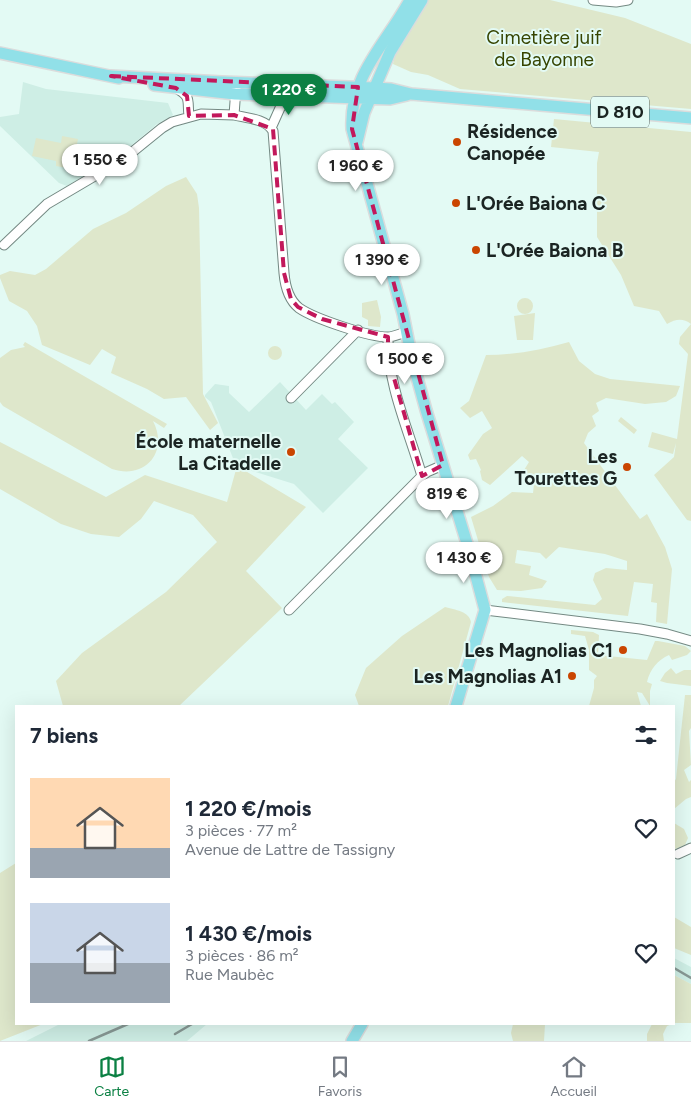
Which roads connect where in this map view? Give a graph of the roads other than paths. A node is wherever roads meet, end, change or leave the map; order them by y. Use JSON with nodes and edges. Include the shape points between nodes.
{"nodes":[{"id":1,"x":410,"y":0,"type":"edge"},
{"id":2,"x":422,"y":0,"type":"edge"},
{"id":3,"x":593,"y":0,"type":"edge"},
{"id":4,"x":628,"y":0,"type":"edge"},
{"id":5,"x":607,"y":1,"type":"edge"},
{"id":6,"x":0,"y":53,"type":"edge"},
{"id":7,"x":111,"y":76,"type":"junction"},
{"id":8,"x":176,"y":88,"type":"junction"},
{"id":9,"x":236,"y":88,"type":"junction"},
{"id":10,"x":356,"y":92,"type":"junction"},
{"id":11,"x":373,"y":93,"type":"junction"},
{"id":12,"x":291,"y":94,"type":"junction"},
{"id":13,"x":234,"y":115,"type":"junction"},
{"id":14,"x":190,"y":116,"type":"junction"},
{"id":15,"x":691,"y":118,"type":"edge"},
{"id":16,"x":271,"y":128,"type":"junction"},
{"id":17,"x":357,"y":142,"type":"junction"},
{"id":18,"x":4,"y":245,"type":"dead end"},
{"id":19,"x":358,"y":330,"type":"junction"},
{"id":20,"x":407,"y":332,"type":"junction"},
{"id":21,"x":388,"y":337,"type":"junction"},
{"id":22,"x":291,"y":398,"type":"dead end"},
{"id":23,"x":443,"y":465,"type":"junction"},
{"id":24,"x":422,"y":476,"type":"junction"},
{"id":25,"x":289,"y":610,"type":"dead end"},
{"id":26,"x":485,"y":610,"type":"junction"},
{"id":27,"x":691,"y":641,"type":"edge"},
{"id":28,"x":456,"y":705,"type":"edge"},
{"id":29,"x":691,"y":848,"type":"edge"},
{"id":30,"x":678,"y":854,"type":"dead end"},
{"id":31,"x":361,"y":1025,"type":"edge"},
{"id":32,"x":352,"y":1041,"type":"edge"}],
"edges":[{"from":1,"to":10,"type":"main road","via":[[363,74]]},
{"from":2,"to":11,"type":"main road","via":[[390,52]]},
{"from":3,"to":5,"type":"street"},
{"from":4,"to":5,"type":"street"},
{"from":6,"to":7,"type":"main road"},
{"from":7,"to":8,"type":"main road"},
{"from":7,"to":9,"type":"main road"},
{"from":8,"to":9,"type":"main road"},
{"from":8,"to":14,"type":"street","via":[[187,96]]},
{"from":9,"to":10,"type":"main road"},
{"from":9,"to":12,"type":"main road"},
{"from":9,"to":13,"type":"street"},
{"from":10,"to":11,"type":"main road","number":"D 810"},
{"from":10,"to":12,"type":"main road"},
{"from":10,"to":17,"type":"main road","via":[[352,129]]},
{"from":11,"to":15,"type":"main road","number":"D 810","via":[[390,98],[411,94]]},
{"from":11,"to":17,"type":"main road"},
{"from":12,"to":16,"type":"street"},
{"from":13,"to":14,"type":"street"},
{"from":13,"to":16,"type":"street","via":[[259,121]]},
{"from":14,"to":18,"type":"street","via":[[162,128],[125,158],[47,204]]},
{"from":16,"to":19,"type":"street","via":[[284,278],[291,299],[298,308],[310,314]]},
{"from":17,"to":20,"type":"main road"},
{"from":19,"to":21,"type":"street"},
{"from":19,"to":22,"type":"street"},
{"from":20,"to":21,"type":"street"},
{"from":20,"to":23,"type":"main road"},
{"from":21,"to":24,"type":"street","via":[[388,357]]},
{"from":23,"to":24,"type":"street"},
{"from":23,"to":26,"type":"main road"},
{"from":24,"to":25,"type":"street"},
{"from":26,"to":27,"type":"street","via":[[640,629]]},
{"from":26,"to":28,"type":"main road"},
{"from":29,"to":30,"type":"street"},
{"from":31,"to":32,"type":"main road"}]}
